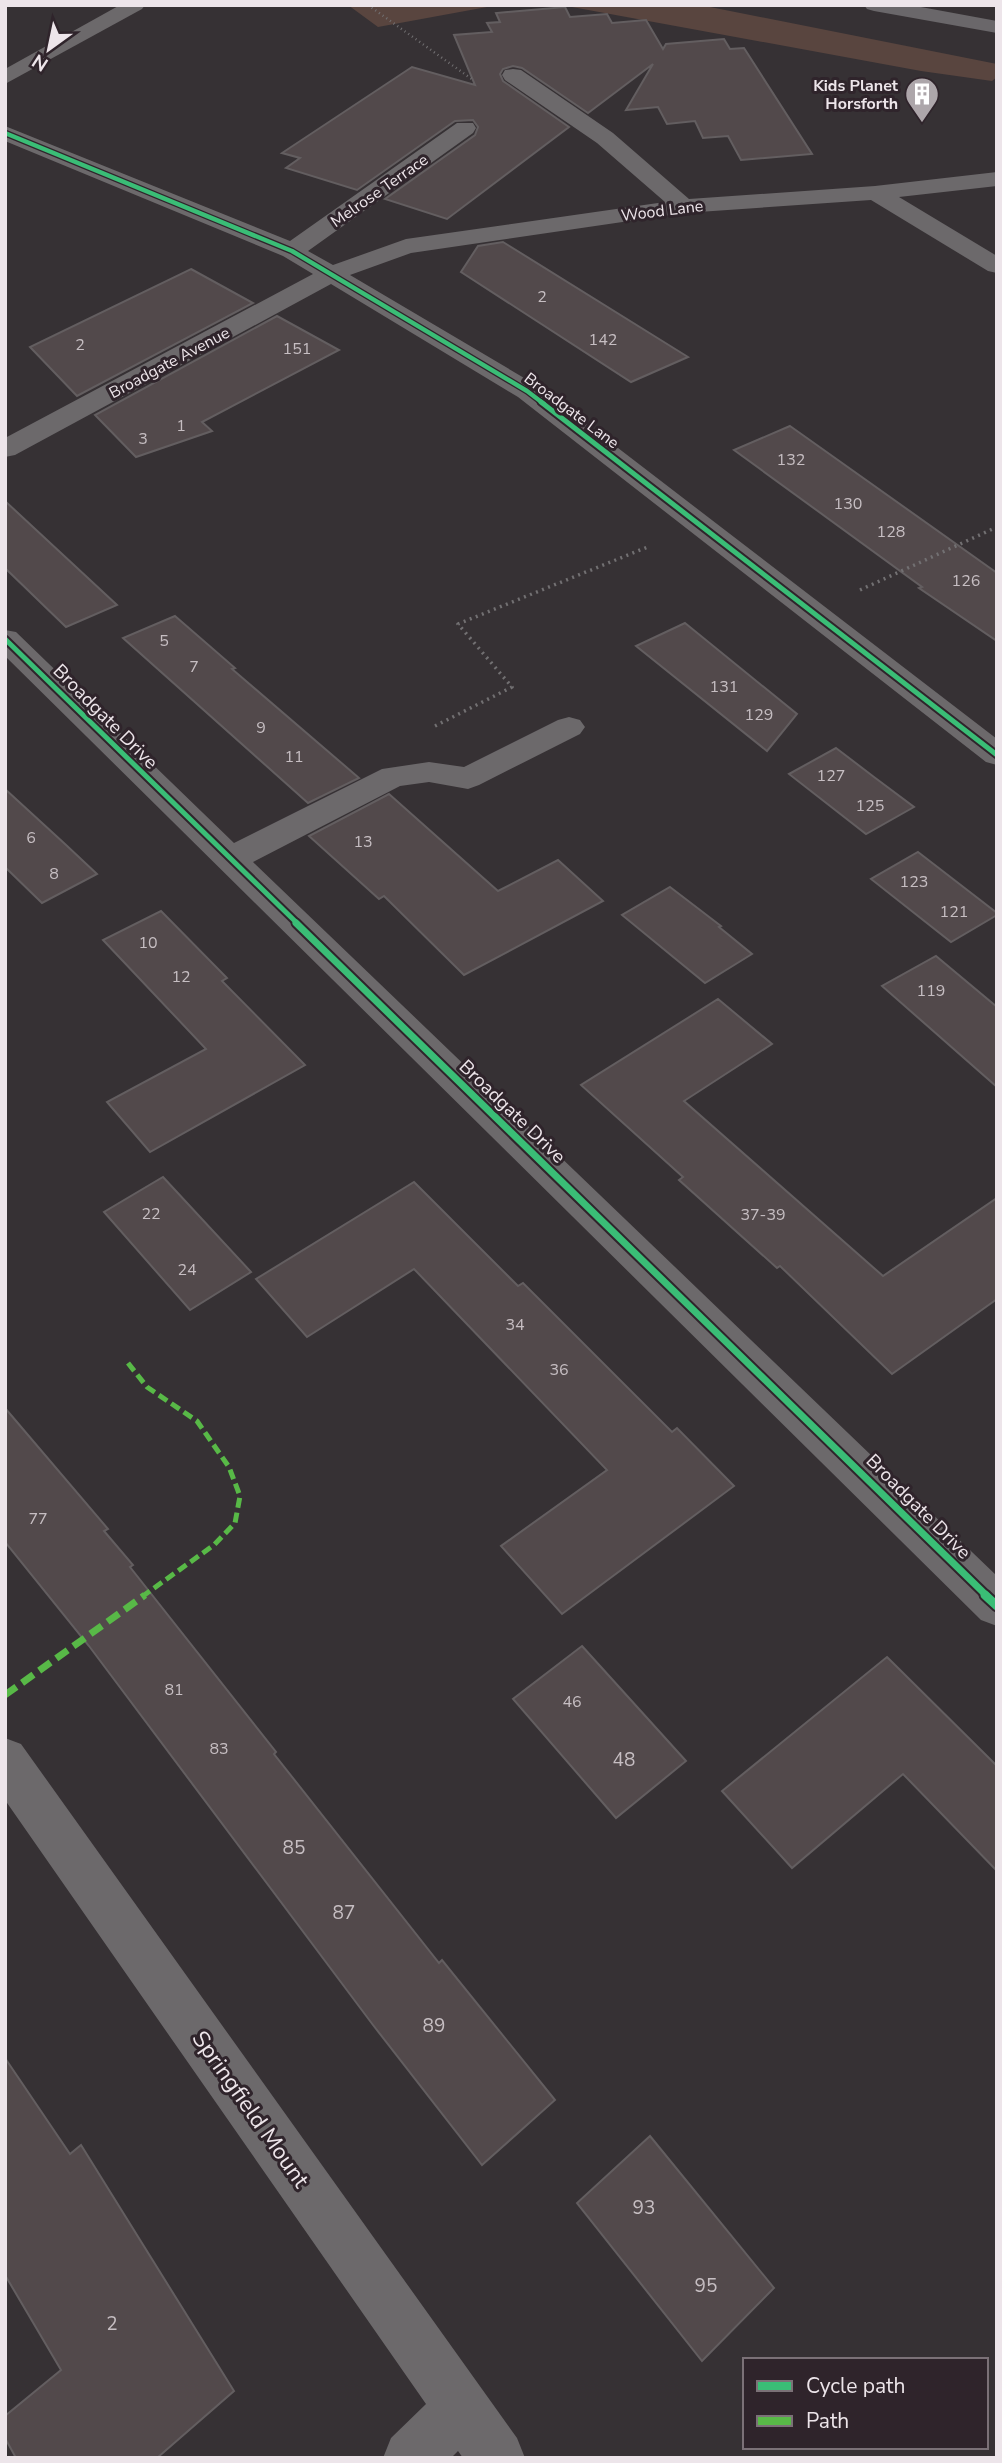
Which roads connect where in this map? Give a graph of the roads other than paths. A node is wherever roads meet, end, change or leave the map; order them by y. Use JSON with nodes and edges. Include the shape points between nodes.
{"nodes":[{"id":1,"x":135,"y":5,"type":"edge"},
{"id":2,"x":874,"y":5,"type":"edge"},
{"id":3,"x":997,"y":27,"type":"edge"},
{"id":4,"x":513,"y":75,"type":"dead end"},
{"id":5,"x":5,"y":78,"type":"edge"},
{"id":6,"x":465,"y":128,"type":"dead end"},
{"id":7,"x":5,"y":133,"type":"edge"},
{"id":8,"x":997,"y":179,"type":"edge"},
{"id":9,"x":875,"y":193,"type":"junction"},
{"id":10,"x":684,"y":205,"type":"junction"},
{"id":11,"x":292,"y":251,"type":"junction"},
{"id":12,"x":997,"y":266,"type":"edge"},
{"id":13,"x":332,"y":274,"type":"junction"},
{"id":14,"x":5,"y":449,"type":"edge"},
{"id":15,"x":5,"y":639,"type":"edge"},
{"id":16,"x":569,"y":727,"type":"dead end"},
{"id":17,"x":997,"y":755,"type":"edge"},
{"id":18,"x":229,"y":860,"type":"junction"},
{"id":19,"x":997,"y":1606,"type":"edge"},
{"id":20,"x":5,"y":1760,"type":"edge"},
{"id":21,"x":461,"y":2409,"type":"junction"},
{"id":22,"x":411,"y":2458,"type":"edge"},
{"id":23,"x":497,"y":2458,"type":"edge"}],
"edges":[{"from":1,"to":5,"type":"street"},
{"from":2,"to":3,"type":"highway"},
{"from":4,"to":10,"type":"street","via":[[605,138]]},
{"from":6,"to":11,"type":"street","name":"Melrose Terrace"},
{"from":7,"to":11,"type":"street","name":"Broadgate Lane","via":[[27,152]]},
{"from":8,"to":9,"type":"street","name":"Wood Lane"},
{"from":9,"to":10,"type":"street","name":"Wood Lane"},
{"from":9,"to":12,"type":"street"},
{"from":10,"to":13,"type":"street","name":"Wood Lane","via":[[406,246]]},
{"from":11,"to":13,"type":"street","name":"Broadgate Lane"},
{"from":13,"to":14,"type":"street","name":"Broadgate Avenue"},
{"from":13,"to":17,"type":"street","name":"Broadgate Lane","via":[[527,391]]},
{"from":15,"to":18,"type":"street","name":"Broadgate Drive"},
{"from":16,"to":18,"type":"street","via":[[468,778],[429,772],[393,776]]},
{"from":18,"to":19,"type":"street","name":"Broadgate Drive","via":[[769,1379]]},
{"from":20,"to":21,"type":"street","name":"Springfield Mount"},
{"from":21,"to":22,"type":"street"},
{"from":21,"to":23,"type":"street","name":"Springfield Mount"}]}
